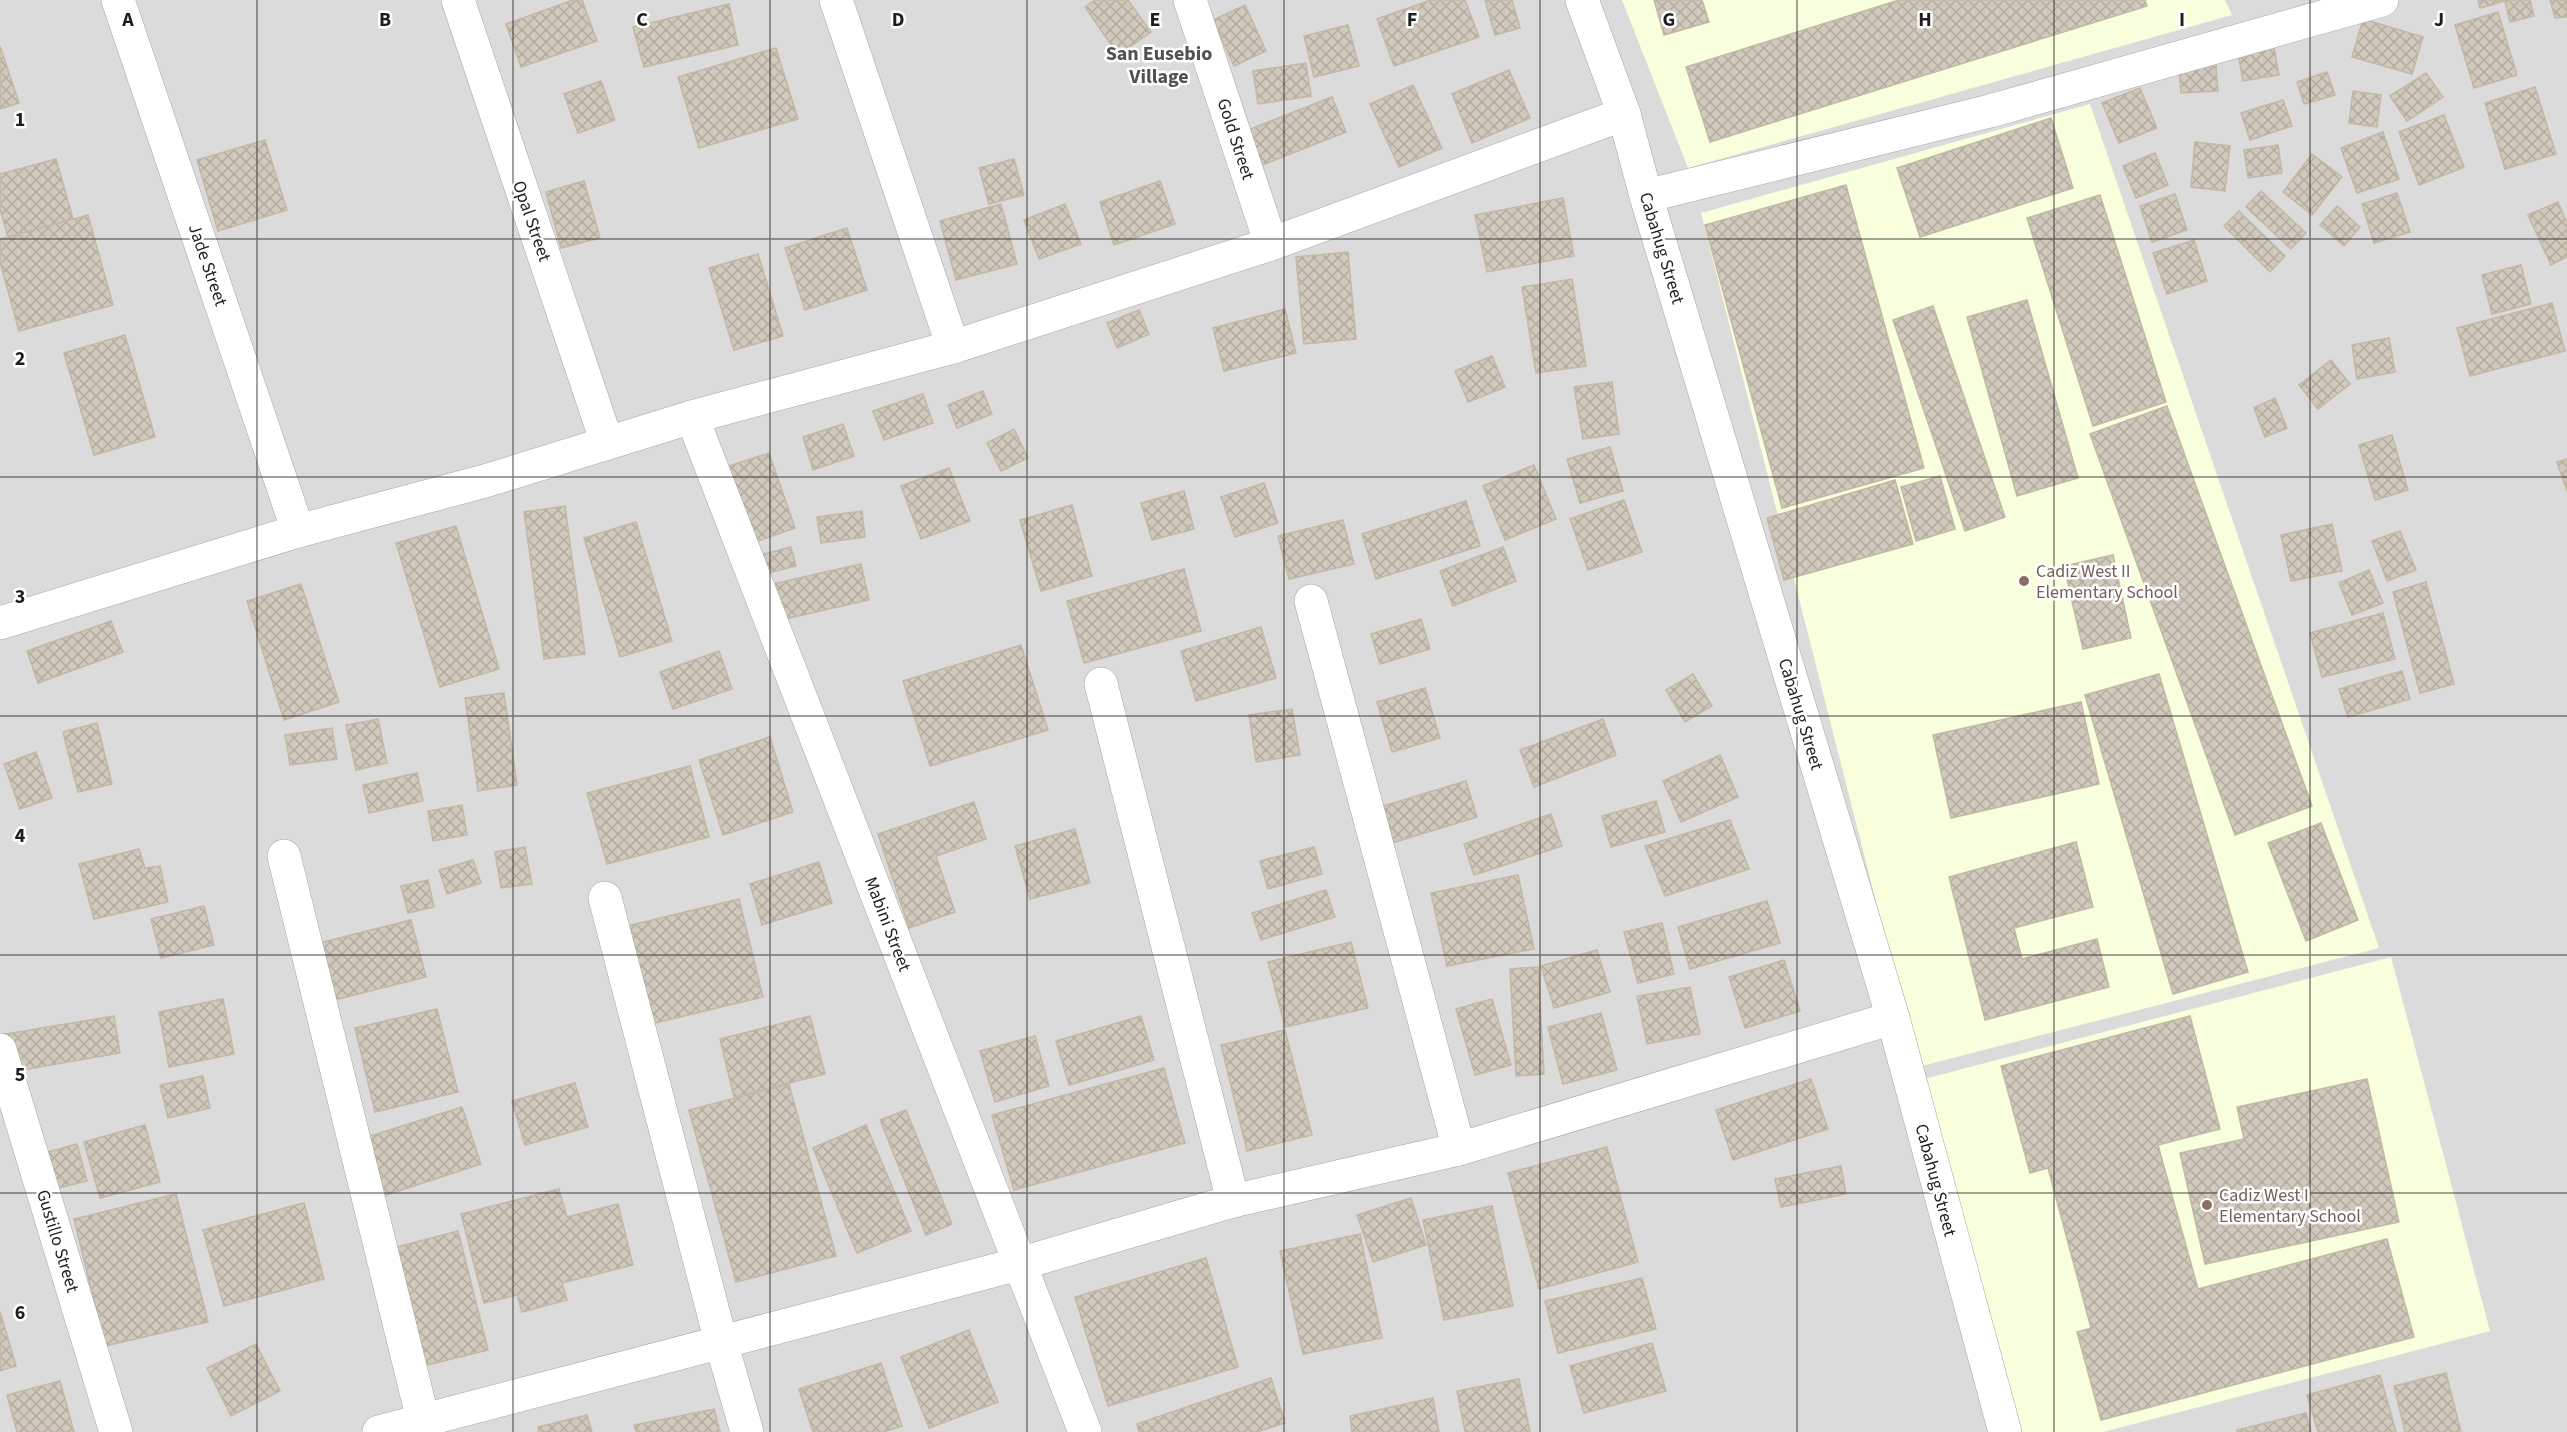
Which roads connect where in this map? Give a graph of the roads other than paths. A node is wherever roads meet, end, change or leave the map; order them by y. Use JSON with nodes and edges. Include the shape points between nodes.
{"nodes":[{"id":1,"x":118,"y":0,"type":"edge"},
{"id":2,"x":458,"y":0,"type":"edge"},
{"id":3,"x":836,"y":0,"type":"edge"},
{"id":4,"x":1190,"y":0,"type":"edge"},
{"id":5,"x":1582,"y":0,"type":"edge"},
{"id":6,"x":2382,"y":0,"type":"edge"},
{"id":7,"x":1624,"y":114,"type":"junction"},
{"id":8,"x":1646,"y":196,"type":"junction"},
{"id":9,"x":1271,"y":244,"type":"junction"},
{"id":10,"x":953,"y":347,"type":"junction"},
{"id":11,"x":692,"y":417,"type":"junction"},
{"id":12,"x":607,"y":443,"type":"junction"},
{"id":13,"x":298,"y":531,"type":"junction"},
{"id":14,"x":1311,"y":601,"type":"dead end"},
{"id":15,"x":0,"y":623,"type":"edge"},
{"id":16,"x":1101,"y":684,"type":"dead end"},
{"id":17,"x":284,"y":856,"type":"dead end"},
{"id":18,"x":605,"y":898,"type":"dead end"},
{"id":19,"x":1893,"y":1018,"type":"junction"},
{"id":20,"x":0,"y":1050,"type":"edge"},
{"id":21,"x":1459,"y":1149,"type":"junction"},
{"id":22,"x":1233,"y":1201,"type":"junction"},
{"id":23,"x":1019,"y":1263,"type":"junction"},
{"id":24,"x":721,"y":1342,"type":"junction"},
{"id":25,"x":424,"y":1426,"type":"edge"},
{"id":26,"x":116,"y":1432,"type":"edge"},
{"id":27,"x":379,"y":1432,"type":"edge"},
{"id":28,"x":747,"y":1432,"type":"edge"},
{"id":29,"x":1085,"y":1432,"type":"edge"},
{"id":30,"x":2005,"y":1432,"type":"edge"}],
"edges":[{"from":1,"to":13,"type":"street","name":"Jade Street"},
{"from":2,"to":12,"type":"street","name":"Opal Street"},
{"from":3,"to":10,"type":"street"},
{"from":4,"to":9,"type":"street","name":"Gold Street"},
{"from":5,"to":7,"type":"street","name":"Cabahug Street"},
{"from":6,"to":8,"type":"street","via":[[1990,111]]},
{"from":7,"to":8,"type":"street","name":"Cabahug Street"},
{"from":7,"to":9,"type":"street"},
{"from":8,"to":19,"type":"street","name":"Cabahug Street"},
{"from":9,"to":10,"type":"street"},
{"from":10,"to":11,"type":"street"},
{"from":11,"to":12,"type":"street"},
{"from":11,"to":23,"type":"street","name":"Mabini Street"},
{"from":12,"to":13,"type":"street","via":[[485,481]]},
{"from":13,"to":15,"type":"street"},
{"from":14,"to":21,"type":"street"},
{"from":16,"to":22,"type":"street"},
{"from":17,"to":25,"type":"street"},
{"from":18,"to":24,"type":"street"},
{"from":19,"to":21,"type":"street"},
{"from":19,"to":30,"type":"street","name":"Cabahug Street"},
{"from":20,"to":26,"type":"street","name":"Gustillo Street"},
{"from":21,"to":22,"type":"street"},
{"from":22,"to":23,"type":"street"},
{"from":23,"to":24,"type":"street"},
{"from":23,"to":29,"type":"street","name":"Mabini Street"},
{"from":24,"to":25,"type":"street"},
{"from":24,"to":28,"type":"street"},
{"from":25,"to":27,"type":"street"}]}
